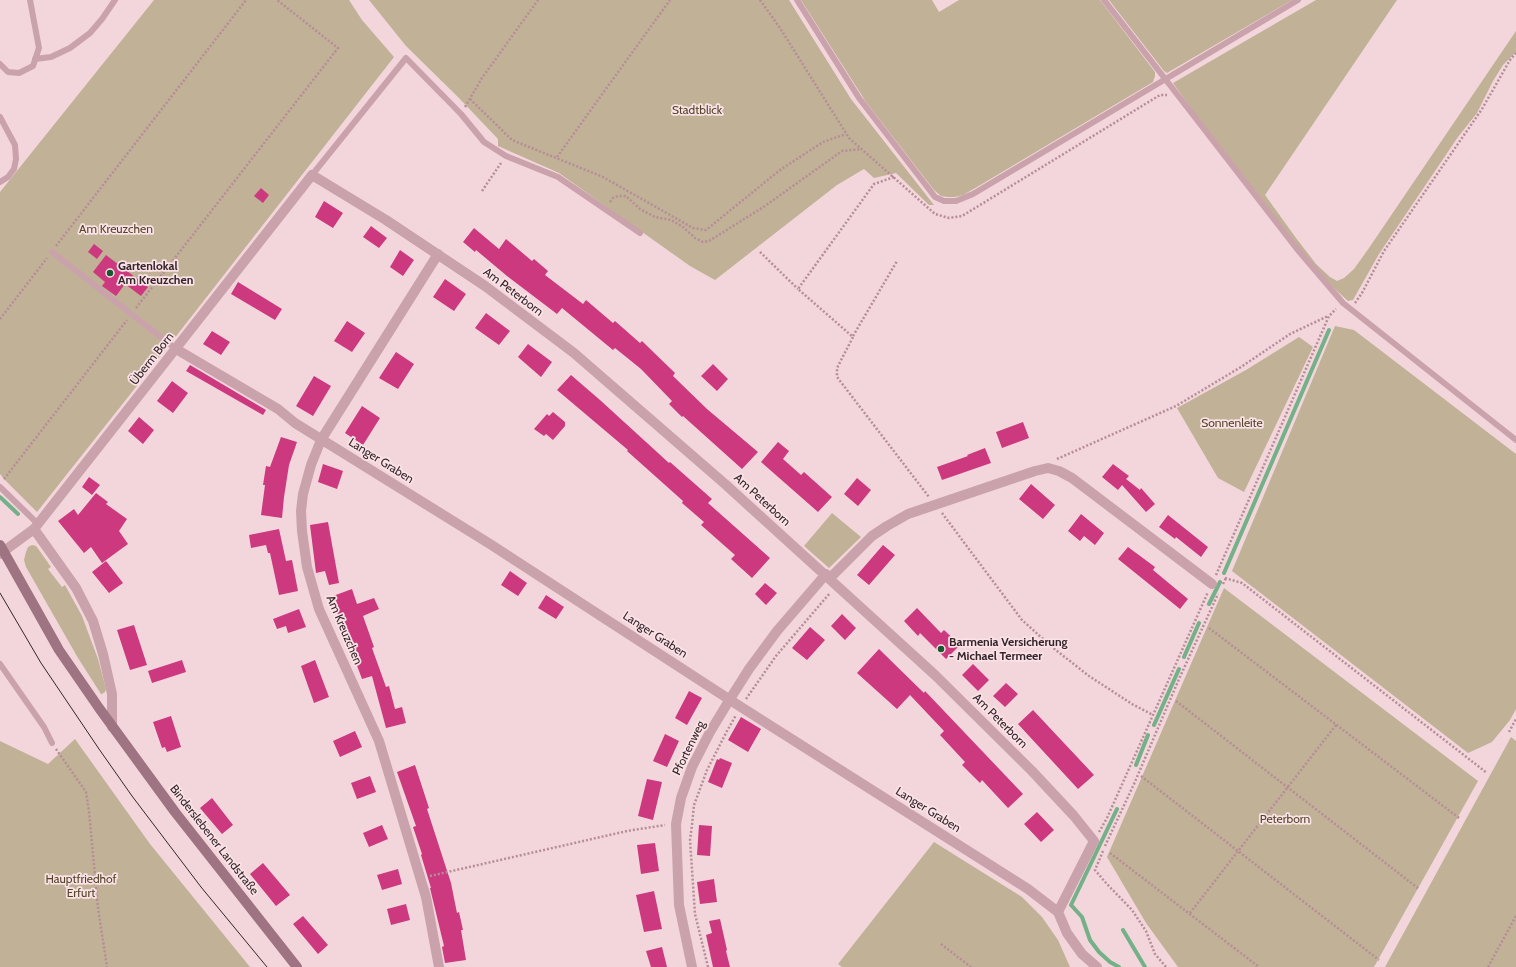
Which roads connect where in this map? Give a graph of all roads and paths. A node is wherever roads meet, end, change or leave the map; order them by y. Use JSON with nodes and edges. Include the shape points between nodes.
{"nodes":[{"id":1,"x":30,"y":0,"type":"edge"},
{"id":2,"x":115,"y":0,"type":"edge"},
{"id":3,"x":246,"y":0,"type":"edge"},
{"id":4,"x":277,"y":0,"type":"edge"},
{"id":5,"x":538,"y":0,"type":"edge"},
{"id":6,"x":670,"y":0,"type":"edge"},
{"id":7,"x":760,"y":0,"type":"edge"},
{"id":8,"x":796,"y":0,"type":"edge"},
{"id":9,"x":1104,"y":0,"type":"edge"},
{"id":10,"x":1298,"y":0,"type":"edge"},
{"id":11,"x":1516,"y":53,"type":"edge"},
{"id":12,"x":35,"y":59,"type":"junction"},
{"id":13,"x":0,"y":64,"type":"edge"},
{"id":14,"x":1165,"y":79,"type":"junction"},
{"id":15,"x":470,"y":99,"type":"junction"},
{"id":16,"x":461,"y":114,"type":"junction"},
{"id":17,"x":0,"y":117,"type":"edge"},
{"id":18,"x":846,"y":134,"type":"junction"},
{"id":19,"x":854,"y":142,"type":"dead end"},
{"id":20,"x":862,"y":149,"type":"dead end"},
{"id":21,"x":506,"y":156,"type":"junction"},
{"id":22,"x":557,"y":157,"type":"junction"},
{"id":23,"x":312,"y":175,"type":"junction"},
{"id":24,"x":894,"y":177,"type":"dead end"},
{"id":25,"x":0,"y":182,"type":"edge"},
{"id":26,"x":482,"y":191,"type":"dead end"},
{"id":27,"x":605,"y":209,"type":"junction"},
{"id":28,"x":640,"y":233,"type":"dead end"},
{"id":29,"x":52,"y":252,"type":"junction"},
{"id":30,"x":760,"y":252,"type":"dead end"},
{"id":31,"x":438,"y":254,"type":"junction"},
{"id":32,"x":897,"y":261,"type":"dead end"},
{"id":33,"x":798,"y":289,"type":"junction"},
{"id":34,"x":1343,"y":303,"type":"junction"},
{"id":35,"x":1350,"y":310,"type":"junction"},
{"id":36,"x":132,"y":315,"type":"junction"},
{"id":37,"x":1329,"y":316,"type":"junction"},
{"id":38,"x":0,"y":319,"type":"edge"},
{"id":39,"x":853,"y":337,"type":"junction"},
{"id":40,"x":176,"y":349,"type":"junction"},
{"id":41,"x":321,"y":440,"type":"junction"},
{"id":42,"x":1516,"y":440,"type":"edge"},
{"id":43,"x":1048,"y":468,"type":"junction"},
{"id":44,"x":0,"y":485,"type":"edge"},
{"id":45,"x":936,"y":504,"type":"junction"},
{"id":46,"x":36,"y":526,"type":"junction"},
{"id":47,"x":1,"y":550,"type":"edge"},
{"id":48,"x":1226,"y":578,"type":"junction"},
{"id":49,"x":831,"y":579,"type":"junction"},
{"id":50,"x":1212,"y":584,"type":"joint"},
{"id":51,"x":1222,"y":585,"type":"dead end"},
{"id":52,"x":1219,"y":591,"type":"dead end"},
{"id":53,"x":1209,"y":628,"type":"dead end"},
{"id":54,"x":0,"y":664,"type":"edge"},
{"id":55,"x":730,"y":699,"type":"junction"},
{"id":56,"x":1176,"y":701,"type":"dead end"},
{"id":57,"x":741,"y":707,"type":"junction"},
{"id":58,"x":1153,"y":715,"type":"junction"},
{"id":59,"x":1516,"y":719,"type":"edge"},
{"id":60,"x":1336,"y":724,"type":"junction"},
{"id":61,"x":112,"y":726,"type":"junction"},
{"id":62,"x":1509,"y":732,"type":"dead end"},
{"id":63,"x":52,"y":744,"type":"joint"},
{"id":64,"x":1487,"y":773,"type":"dead end"},
{"id":65,"x":1141,"y":776,"type":"dead end"},
{"id":66,"x":1288,"y":787,"type":"junction"},
{"id":67,"x":1459,"y":818,"type":"dead end"},
{"id":68,"x":676,"y":824,"type":"junction"},
{"id":69,"x":1094,"y":841,"type":"junction"},
{"id":70,"x":1238,"y":851,"type":"junction"},
{"id":71,"x":1110,"y":853,"type":"dead end"},
{"id":72,"x":421,"y":878,"type":"junction"},
{"id":73,"x":1419,"y":889,"type":"dead end"},
{"id":74,"x":1058,"y":912,"type":"junction"},
{"id":75,"x":1190,"y":913,"type":"junction"},
{"id":76,"x":1516,"y":917,"type":"edge"},
{"id":77,"x":941,"y":944,"type":"dead end"},
{"id":78,"x":1379,"y":960,"type":"dead end"},
{"id":79,"x":107,"y":967,"type":"edge"},
{"id":80,"x":297,"y":967,"type":"edge"},
{"id":81,"x":439,"y":967,"type":"edge"},
{"id":82,"x":692,"y":967,"type":"edge"},
{"id":83,"x":708,"y":967,"type":"edge"},
{"id":84,"x":971,"y":967,"type":"edge"},
{"id":85,"x":1097,"y":967,"type":"edge"},
{"id":86,"x":1166,"y":967,"type":"edge"},
{"id":87,"x":1259,"y":967,"type":"edge"},
{"id":88,"x":1488,"y":967,"type":"edge"}],
"edges":[{"from":1,"to":12,"type":"lane","via":[[39,48]]},
{"from":2,"to":12,"type":"lane","via":[[90,34],[51,57]]},
{"from":3,"to":29,"type":"path"},
{"from":4,"to":36,"type":"path","via":[[338,48]]},
{"from":5,"to":15,"type":"path"},
{"from":6,"to":22,"type":"path"},
{"from":7,"to":18,"type":"path"},
{"from":8,"to":14,"type":"lane","via":[[859,98],[935,197],[944,201],[956,201],[973,194]]},
{"from":9,"to":14,"type":"lane"},
{"from":10,"to":14,"type":"lane"},
{"from":11,"to":35,"type":"path","via":[[1482,109],[1384,251]]},
{"from":12,"to":13,"type":"lane","via":[[33,66],[19,73],[8,72]]},
{"from":14,"to":34,"type":"lane","via":[[1297,249]]},
{"from":15,"to":16,"type":"path"},
{"from":15,"to":22,"type":"path","via":[[512,140]]},
{"from":16,"to":21,"type":"lane","via":[[484,142]]},
{"from":16,"to":23,"type":"lane","via":[[406,58]]},
{"from":17,"to":25,"type":"lane","via":[[15,145],[16,159],[14,169]]},
{"from":18,"to":19,"type":"path"},
{"from":18,"to":22,"type":"path","via":[[823,142],[780,170],[706,230],[693,228],[603,177]]},
{"from":20,"to":27,"type":"path","via":[[842,151],[765,206],[709,241],[703,242],[671,220],[640,209],[626,196],[613,198]]},
{"from":21,"to":26,"type":"path"},
{"from":21,"to":27,"type":"lane","via":[[558,177]]},
{"from":23,"to":31,"type":"street","name":"Am Peterborn"},
{"from":23,"to":40,"type":"street","name":"Überm Born"},
{"from":24,"to":33,"type":"path","via":[[874,184]]},
{"from":27,"to":28,"type":"lane"},
{"from":29,"to":36,"type":"lane"},
{"from":29,"to":38,"type":"path"},
{"from":30,"to":33,"type":"path"},
{"from":31,"to":41,"type":"street","name":"Am Kreuzchen"},
{"from":31,"to":49,"type":"street","name":"Am Peterborn","via":[[574,353]]},
{"from":32,"to":39,"type":"path"},
{"from":33,"to":39,"type":"path"},
{"from":34,"to":35,"type":"lane"},
{"from":34,"to":37,"type":"path"},
{"from":35,"to":42,"type":"lane"},
{"from":36,"to":40,"type":"lane"},
{"from":36,"to":44,"type":"path"},
{"from":37,"to":43,"type":"path","via":[[1290,334],[1176,406],[1050,462]]},
{"from":37,"to":48,"type":"path","via":[[1215,577]]},
{"from":39,"to":45,"type":"path","via":[[837,368],[837,377]]},
{"from":40,"to":41,"type":"street","name":"Langer Graben","via":[[278,409]]},
{"from":40,"to":46,"type":"street","name":"Überm Born"},
{"from":41,"to":55,"type":"street","name":"Langer Graben","via":[[490,544]]},
{"from":41,"to":72,"type":"street","name":"Am Kreuzchen","via":[[310,465],[301,511],[307,567],[319,609],[379,741]]},
{"from":43,"to":45,"type":"street"},
{"from":43,"to":50,"type":"street","via":[[1072,478]]},
{"from":44,"to":46,"type":"lane"},
{"from":45,"to":49,"type":"street","name":"Pfortenweg","via":[[908,514],[872,536]]},
{"from":45,"to":58,"type":"path","via":[[1022,620],[1089,676]]},
{"from":46,"to":47,"type":"street","name":"Überm Born"},
{"from":46,"to":61,"type":"street","via":[[76,588],[93,621],[112,694]]},
{"from":47,"to":61,"type":"main road","name":"Binderslebener Landstraße","via":[[60,650]]},
{"from":48,"to":51,"type":"path"},
{"from":48,"to":64,"type":"path","via":[[1242,583]]},
{"from":49,"to":55,"type":"street","name":"Pfortenweg","via":[[777,631]]},
{"from":49,"to":57,"type":"path"},
{"from":49,"to":69,"type":"street","name":"Am Peterborn","via":[[935,674],[1027,766]]},
{"from":50,"to":58,"type":"path"},
{"from":52,"to":86,"type":"path","via":[[1095,870],[1132,910],[1146,931],[1155,954]]},
{"from":53,"to":60,"type":"path"},
{"from":54,"to":63,"type":"lane","via":[[44,727]]},
{"from":55,"to":57,"type":"street","name":"Langer Graben"},
{"from":55,"to":68,"type":"street","name":"Pfortenweg","via":[[692,768],[681,798]]},
{"from":56,"to":66,"type":"path"},
{"from":57,"to":74,"type":"street","name":"Langer Graben","via":[[1028,889]]},
{"from":57,"to":83,"type":"path","via":[[707,770],[694,805],[690,840],[694,903]]},
{"from":58,"to":69,"type":"path","via":[[1108,818]]},
{"from":59,"to":62,"type":"path"},
{"from":60,"to":66,"type":"path"},
{"from":60,"to":67,"type":"path"},
{"from":61,"to":80,"type":"main road","name":"Binderslebener Landstraße","via":[[175,812]]},
{"from":63,"to":79,"type":"path","via":[[86,792]]},
{"from":65,"to":70,"type":"path"},
{"from":66,"to":70,"type":"path"},
{"from":66,"to":73,"type":"path"},
{"from":68,"to":72,"type":"path","via":[[627,831]]},
{"from":68,"to":82,"type":"street","name":"Pfortenweg","via":[[679,905]]},
{"from":69,"to":74,"type":"street"},
{"from":70,"to":75,"type":"path"},
{"from":70,"to":78,"type":"path"},
{"from":71,"to":75,"type":"path"},
{"from":72,"to":81,"type":"street","name":"Am Kreuzchen"},
{"from":74,"to":85,"type":"street","name":"Langer Graben","via":[[1067,933],[1082,954]]},
{"from":75,"to":87,"type":"path"},
{"from":76,"to":88,"type":"path"},
{"from":77,"to":84,"type":"path"}]}
